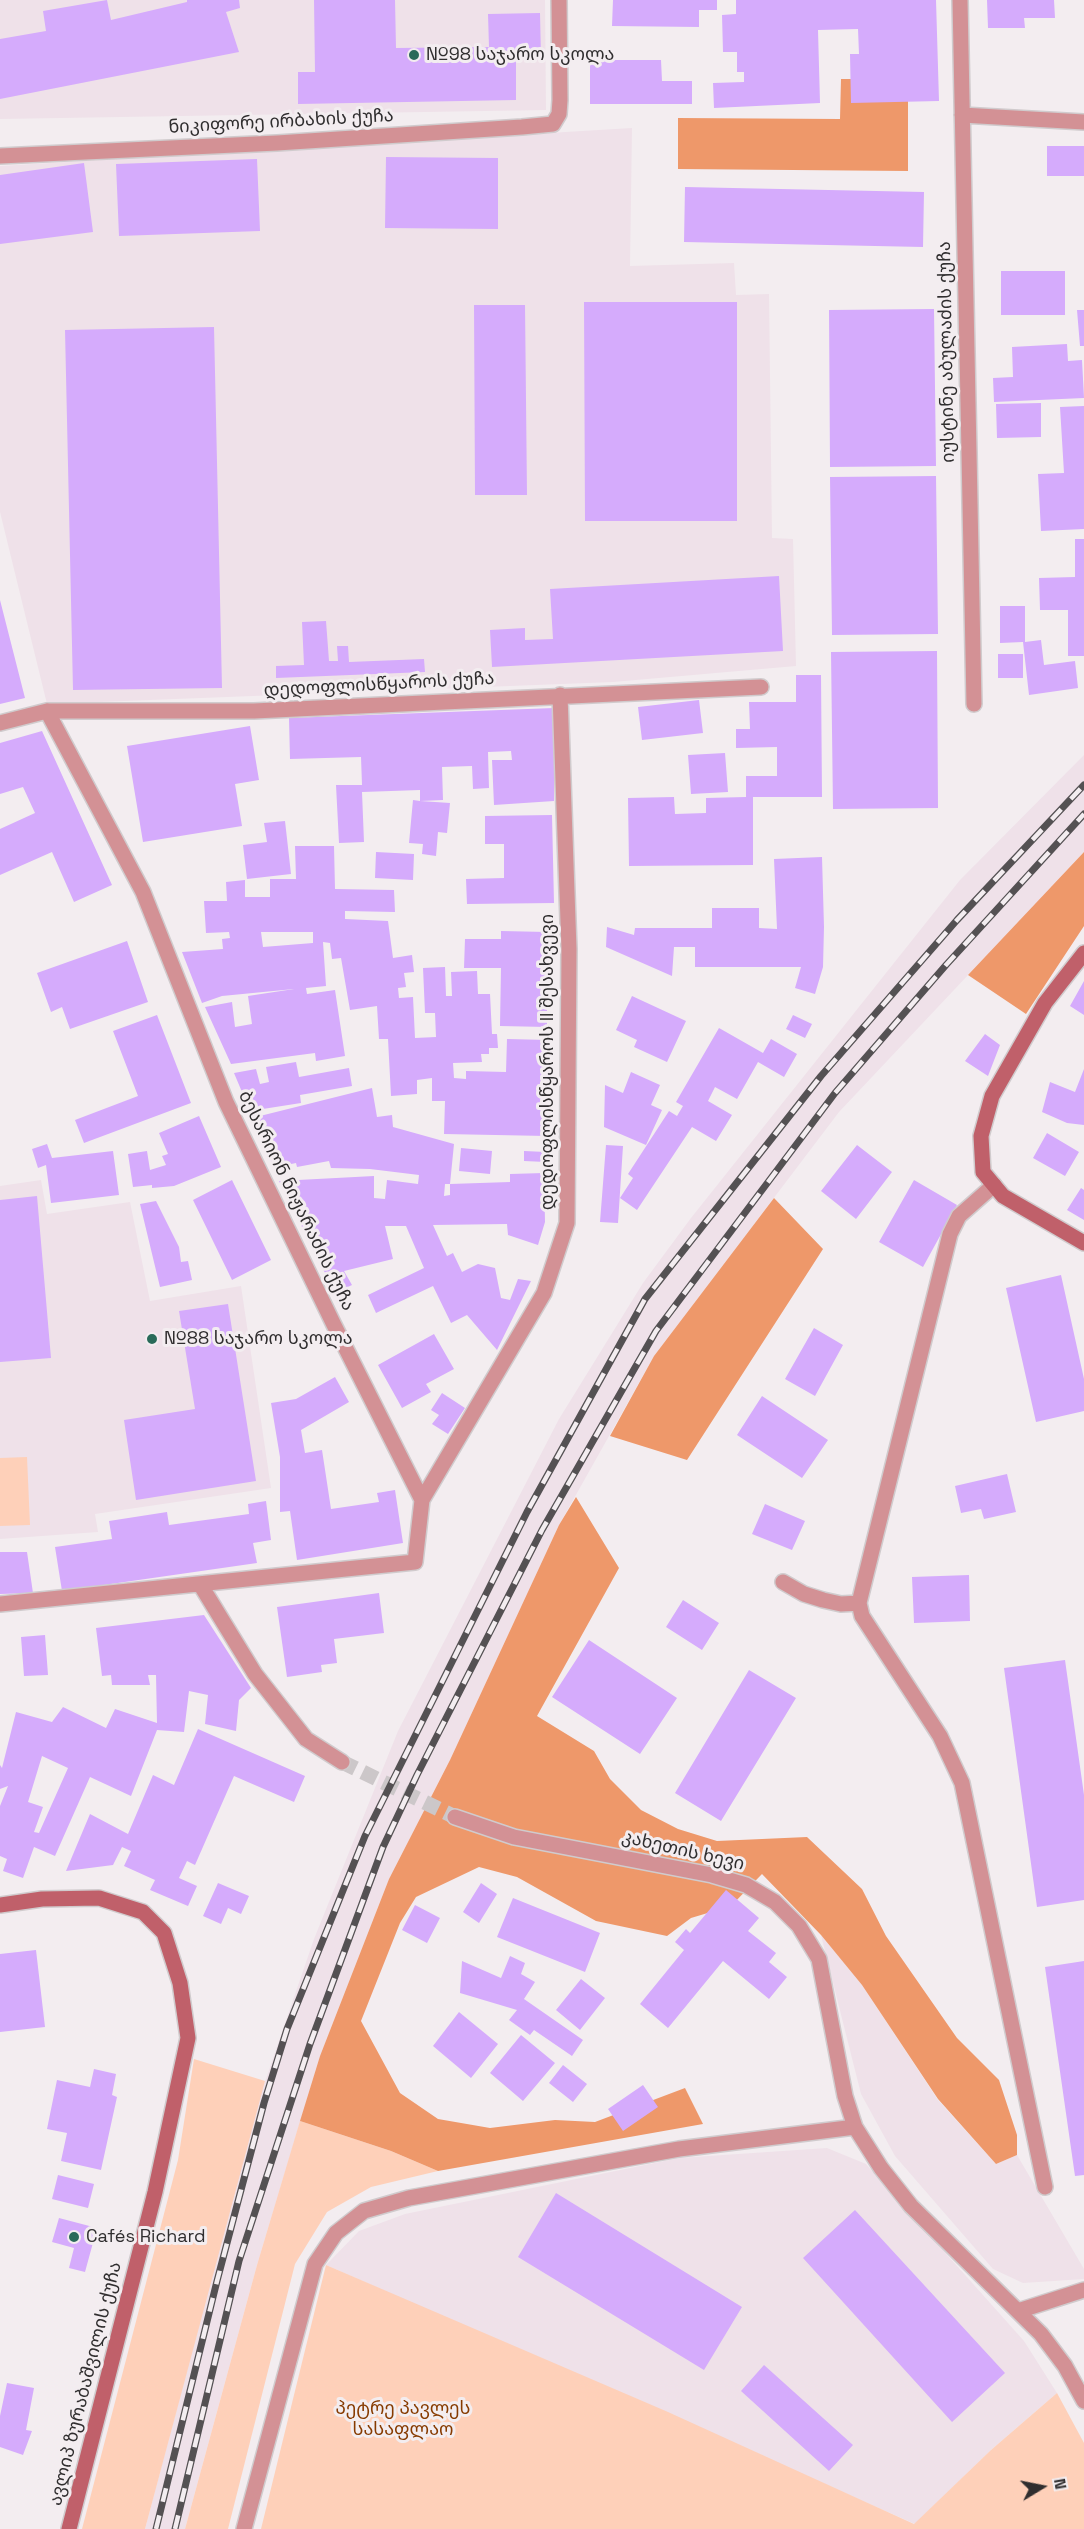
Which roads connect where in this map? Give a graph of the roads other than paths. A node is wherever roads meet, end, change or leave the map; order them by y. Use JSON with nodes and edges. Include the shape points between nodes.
{"nodes":[{"id":1,"x":560,"y":0,"type":"edge"},
{"id":2,"x":960,"y":0,"type":"edge"},
{"id":3,"x":962,"y":115,"type":"junction"},
{"id":4,"x":1084,"y":122,"type":"edge"},
{"id":5,"x":0,"y":156,"type":"edge"},
{"id":6,"x":761,"y":687,"type":"dead end"},
{"id":7,"x":560,"y":695,"type":"junction"},
{"id":8,"x":974,"y":704,"type":"dead end"},
{"id":9,"x":47,"y":711,"type":"junction"},
{"id":10,"x":0,"y":723,"type":"edge"},
{"id":11,"x":1084,"y":952,"type":"edge"},
{"id":12,"x":994,"y":1185,"type":"junction"},
{"id":13,"x":1084,"y":1243,"type":"edge"},
{"id":14,"x":422,"y":1500,"type":"junction"},
{"id":15,"x":783,"y":1582,"type":"dead end"},
{"id":16,"x":200,"y":1584,"type":"junction"},
{"id":17,"x":859,"y":1603,"type":"junction"},
{"id":18,"x":0,"y":1604,"type":"edge"},
{"id":19,"x":342,"y":1762,"type":"tunnel mouth"},
{"id":20,"x":455,"y":1817,"type":"tunnel mouth"},
{"id":21,"x":0,"y":1905,"type":"edge"},
{"id":22,"x":855,"y":2127,"type":"junction"},
{"id":23,"x":1045,"y":2187,"type":"dead end"},
{"id":24,"x":1084,"y":2290,"type":"edge"},
{"id":25,"x":1018,"y":2311,"type":"junction"},
{"id":26,"x":1084,"y":2401,"type":"edge"},
{"id":27,"x":69,"y":2529,"type":"edge"},
{"id":28,"x":244,"y":2529,"type":"edge"}],
"edges":[{"from":1,"to":5,"type":"street","name":"ნიკიფორე ირბახის ქუჩა","via":[[559,114],[553,124],[277,143]]},
{"from":2,"to":3,"type":"street","name":"იუსტინე აბულაძის ქუჩა"},
{"from":3,"to":4,"type":"street"},
{"from":3,"to":8,"type":"street","name":"იუსტინე აბულაძის ქუჩა"},
{"from":6,"to":7,"type":"street","name":"დედოფლისწყაროს ქუჩა"},
{"from":7,"to":9,"type":"street","name":"დედოფლისწყაროს ქუჩა","via":[[254,711]]},
{"from":7,"to":14,"type":"street","name":"დედოფლისწყაროს II შესახვევი","via":[[569,949],[567,1223],[544,1293]]},
{"from":9,"to":10,"type":"street","name":"დედოფლისწყაროს ქუჩა"},
{"from":9,"to":14,"type":"street","name":"ბესარიონ ნიჟარაძის ქუჩა","via":[[143,892],[226,1102]]},
{"from":11,"to":12,"type":"street","via":[[1045,1003],[992,1096],[981,1136],[983,1172]]},
{"from":12,"to":13,"type":"street","via":[[1003,1196]]},
{"from":12,"to":17,"type":"street","via":[[960,1216],[950,1234]]},
{"from":14,"to":16,"type":"street","via":[[415,1562]]},
{"from":15,"to":17,"type":"street","via":[[823,1600]]},
{"from":16,"to":18,"type":"street"},
{"from":16,"to":19,"type":"street","via":[[255,1674],[306,1739]]},
{"from":17,"to":23,"type":"street","via":[[861,1616],[940,1736],[962,1783]]},
{"from":20,"to":22,"type":"street","name":"კახეთის ხევი","via":[[514,1837],[712,1875],[746,1885],[775,1902],[799,1926],[819,1959]]},
{"from":21,"to":27,"type":"street","name":"ავლიპ ზურაბაშვილის ქუჩა","via":[[42,1899],[99,1898],[143,1912],[164,1933],[180,1983],[188,2038],[155,2192]]},
{"from":22,"to":25,"type":"street","name":"კახეთის ხევი","via":[[911,2206]]},
{"from":22,"to":28,"type":"street","via":[[679,2149],[409,2198],[364,2211],[336,2233],[315,2264]]},
{"from":24,"to":25,"type":"street"},
{"from":25,"to":26,"type":"street","name":"კახეთის ხევი","via":[[1065,2366]]}]}
